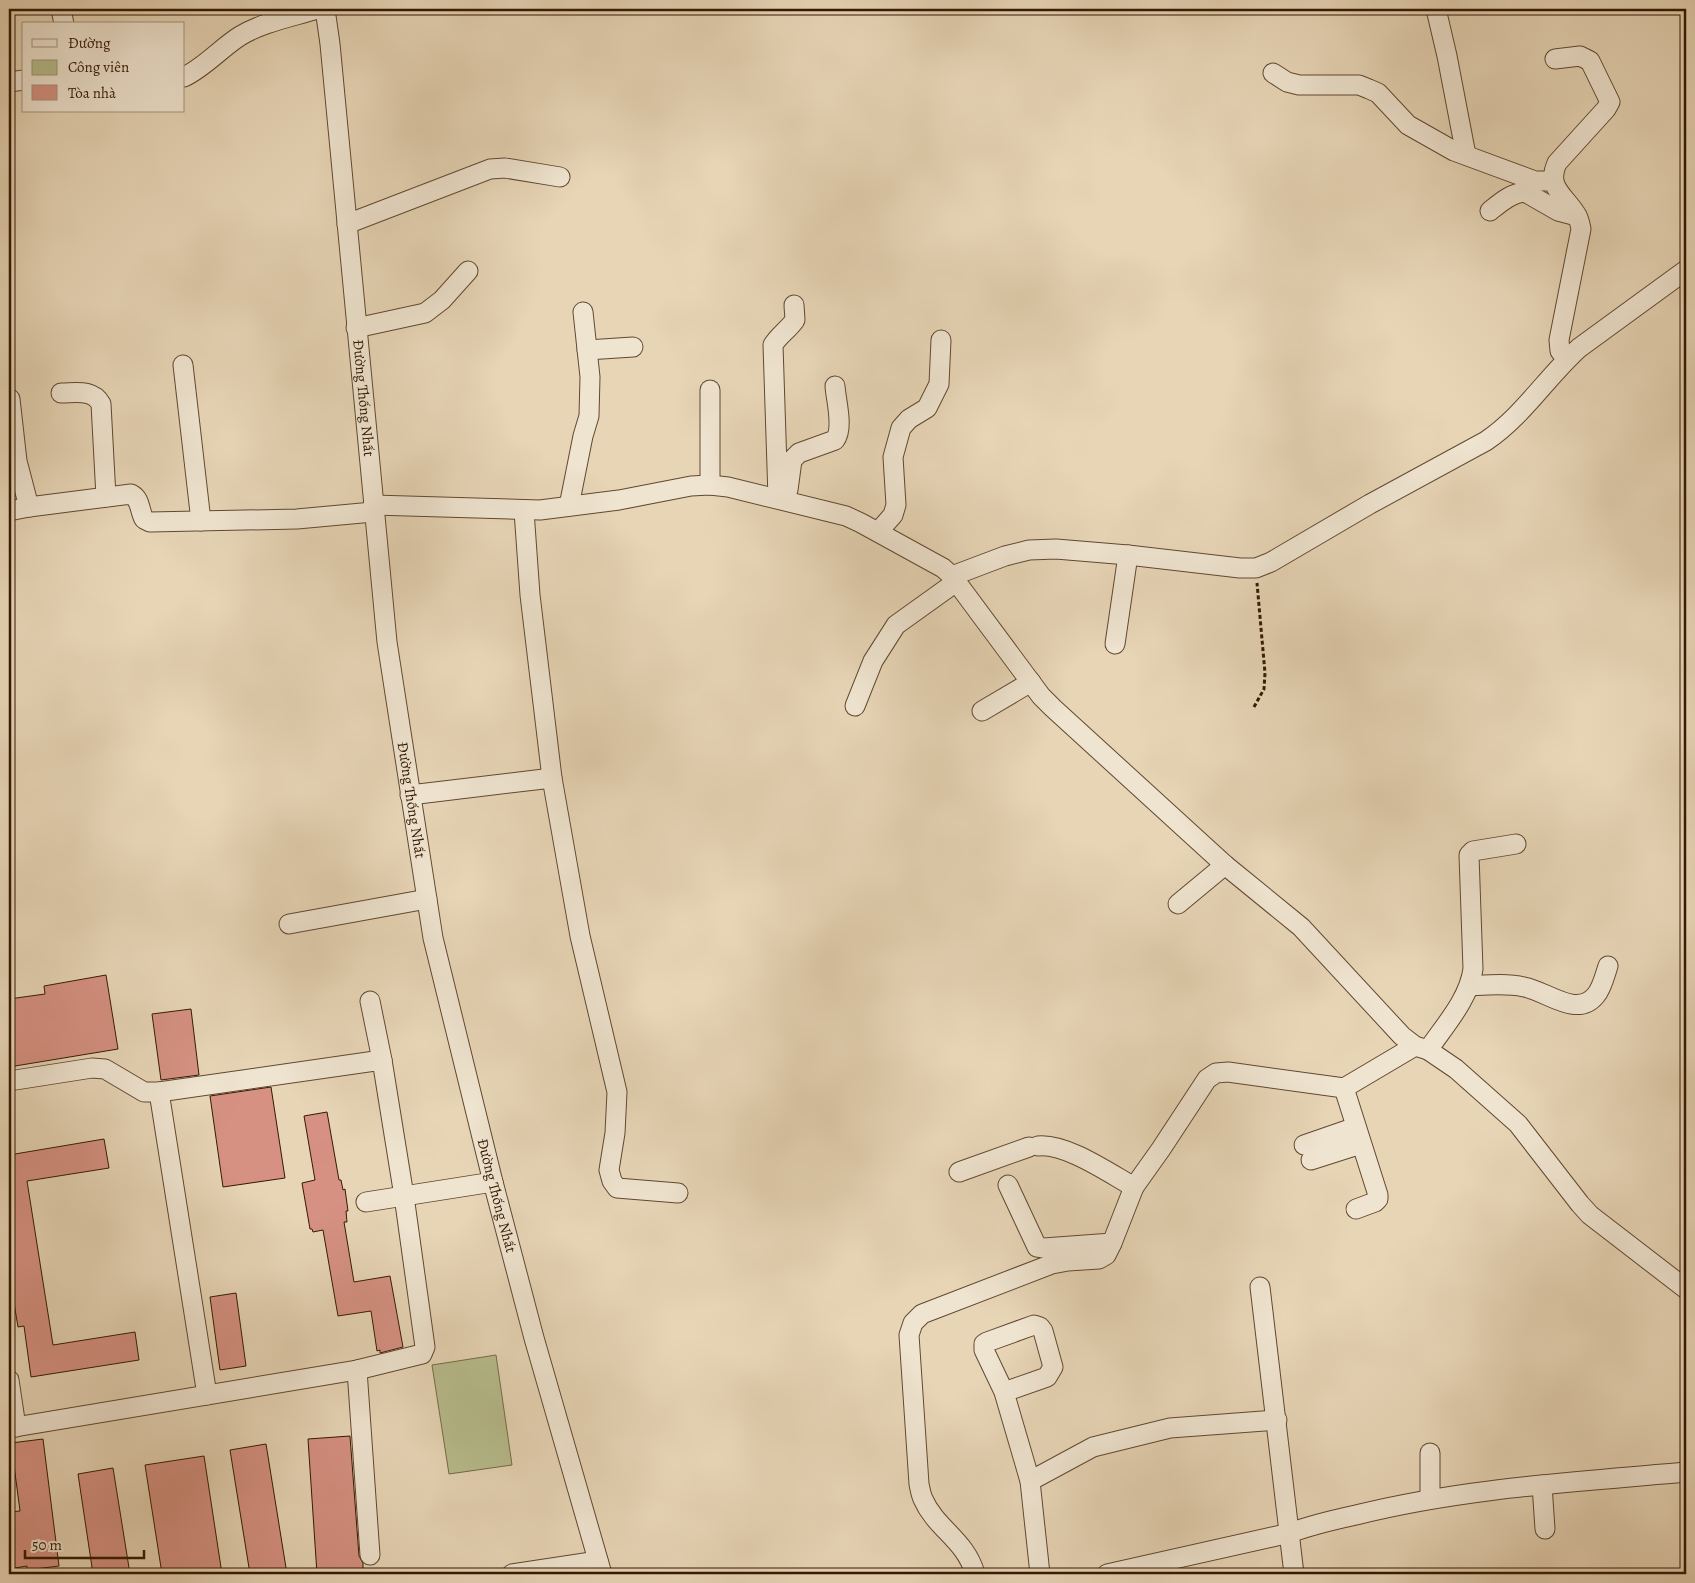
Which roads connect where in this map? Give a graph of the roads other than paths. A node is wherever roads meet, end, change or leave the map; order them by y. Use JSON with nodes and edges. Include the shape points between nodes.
{"nodes":[{"id":1,"x":61,"y":9,"type":"edge"},
{"id":2,"x":317,"y":9,"type":"edge"},
{"id":3,"x":325,"y":9,"type":"edge"},
{"id":4,"x":1436,"y":9,"type":"edge"},
{"id":5,"x":64,"y":22,"type":"edge"},
{"id":6,"x":1555,"y":59,"type":"dead end"},
{"id":7,"x":1274,"y":73,"type":"dead end"},
{"id":8,"x":185,"y":76,"type":"edge"},
{"id":9,"x":22,"y":80,"type":"edge"},
{"id":10,"x":9,"y":82,"type":"edge"},
{"id":11,"x":1466,"y":155,"type":"junction"},
{"id":12,"x":560,"y":177,"type":"dead end"},
{"id":13,"x":1553,"y":181,"type":"junction"},
{"id":14,"x":1490,"y":211,"type":"dead end"},
{"id":15,"x":1577,"y":216,"type":"junction"},
{"id":16,"x":347,"y":224,"type":"junction"},
{"id":17,"x":1686,"y":270,"type":"edge"},
{"id":18,"x":468,"y":271,"type":"dead end"},
{"id":19,"x":794,"y":305,"type":"dead end"},
{"id":20,"x":583,"y":312,"type":"dead end"},
{"id":21,"x":356,"y":328,"type":"junction"},
{"id":22,"x":941,"y":340,"type":"dead end"},
{"id":23,"x":633,"y":347,"type":"dead end"},
{"id":24,"x":587,"y":350,"type":"junction"},
{"id":25,"x":1568,"y":358,"type":"junction"},
{"id":26,"x":183,"y":365,"type":"dead end"},
{"id":27,"x":835,"y":386,"type":"dead end"},
{"id":28,"x":710,"y":390,"type":"dead end"},
{"id":29,"x":61,"y":393,"type":"dead end"},
{"id":30,"x":10,"y":399,"type":"dead end"},
{"id":31,"x":710,"y":485,"type":"junction"},
{"id":32,"x":106,"y":497,"type":"junction"},
{"id":33,"x":782,"y":500,"type":"junction"},
{"id":34,"x":569,"y":506,"type":"junction"},
{"id":35,"x":29,"y":507,"type":"junction"},
{"id":36,"x":373,"y":508,"type":"junction"},
{"id":37,"x":9,"y":511,"type":"edge"},
{"id":38,"x":524,"y":511,"type":"junction"},
{"id":39,"x":201,"y":521,"type":"junction"},
{"id":40,"x":878,"y":532,"type":"junction"},
{"id":41,"x":1128,"y":555,"type":"junction"},
{"id":42,"x":954,"y":579,"type":"junction"},
{"id":43,"x":1115,"y":644,"type":"dead end"},
{"id":44,"x":1031,"y":682,"type":"junction"},
{"id":45,"x":855,"y":706,"type":"dead end"},
{"id":46,"x":982,"y":711,"type":"dead end"},
{"id":47,"x":552,"y":778,"type":"junction"},
{"id":48,"x":410,"y":795,"type":"junction"},
{"id":49,"x":1516,"y":844,"type":"dead end"},
{"id":50,"x":1225,"y":865,"type":"junction"},
{"id":51,"x":427,"y":899,"type":"junction"},
{"id":52,"x":1178,"y":904,"type":"dead end"},
{"id":53,"x":288,"y":924,"type":"dead end"},
{"id":54,"x":1608,"y":966,"type":"dead end"},
{"id":55,"x":1470,"y":986,"type":"junction"},
{"id":56,"x":370,"y":1001,"type":"dead end"},
{"id":57,"x":1422,"y":1048,"type":"junction"},
{"id":58,"x":382,"y":1060,"type":"junction"},
{"id":59,"x":9,"y":1081,"type":"edge"},
{"id":60,"x":1344,"y":1088,"type":"junction"},
{"id":61,"x":159,"y":1092,"type":"junction"},
{"id":62,"x":1358,"y":1136,"type":"junction"},
{"id":63,"x":1307,"y":1152,"type":"dead end"},
{"id":64,"x":959,"y":1172,"type":"dead end"},
{"id":65,"x":493,"y":1182,"type":"junction"},
{"id":66,"x":1008,"y":1185,"type":"dead end"},
{"id":67,"x":1134,"y":1187,"type":"junction"},
{"id":68,"x":678,"y":1193,"type":"dead end"},
{"id":69,"x":404,"y":1196,"type":"junction"},
{"id":70,"x":366,"y":1202,"type":"dead end"},
{"id":71,"x":1356,"y":1209,"type":"dead end"},
{"id":72,"x":1112,"y":1243,"type":"junction"},
{"id":73,"x":1260,"y":1287,"type":"dead end"},
{"id":74,"x":1686,"y":1289,"type":"edge"},
{"id":75,"x":357,"y":1370,"type":"junction"},
{"id":76,"x":9,"y":1380,"type":"edge"},
{"id":77,"x":1004,"y":1392,"type":"dead end"},
{"id":78,"x":207,"y":1395,"type":"junction"},
{"id":79,"x":1277,"y":1420,"type":"junction"},
{"id":80,"x":12,"y":1427,"type":"edge"},
{"id":81,"x":1430,"y":1453,"type":"dead end"},
{"id":82,"x":1686,"y":1472,"type":"edge"},
{"id":83,"x":1030,"y":1481,"type":"junction"},
{"id":84,"x":1542,"y":1485,"type":"junction"},
{"id":85,"x":1430,"y":1498,"type":"junction"},
{"id":86,"x":1545,"y":1528,"type":"dead end"},
{"id":87,"x":1290,"y":1533,"type":"junction"},
{"id":88,"x":370,"y":1555,"type":"dead end"},
{"id":89,"x":600,"y":1567,"type":"edge"},
{"id":90,"x":512,"y":1574,"type":"edge"},
{"id":91,"x":975,"y":1574,"type":"edge"},
{"id":92,"x":1040,"y":1574,"type":"edge"},
{"id":93,"x":1107,"y":1574,"type":"edge"},
{"id":94,"x":1294,"y":1574,"type":"edge"}],
"edges":[{"from":1,"to":5,"type":"street"},
{"from":2,"to":8,"type":"street","via":[[243,35]]},
{"from":3,"to":16,"type":"street","name":"Đường Thống Nhất"},
{"from":4,"to":11,"type":"street"},
{"from":6,"to":13,"type":"street","via":[[1580,56],[1590,61],[1610,102],[1557,163]]},
{"from":7,"to":11,"type":"street","via":[[1299,85],[1359,85],[1369,89],[1378,93],[1408,125]]},
{"from":9,"to":10,"type":"street"},
{"from":11,"to":13,"type":"street","via":[[1535,181]]},
{"from":12,"to":16,"type":"street","via":[[505,168],[490,169]]},
{"from":13,"to":15,"type":"street"},
{"from":14,"to":15,"type":"street","via":[[1505,199],[1525,192],[1558,211]]},
{"from":15,"to":25,"type":"street","via":[[1581,229],[1559,340],[1560,350]]},
{"from":16,"to":21,"type":"street","name":"Đường Thống Nhất"},
{"from":17,"to":25,"type":"street"},
{"from":18,"to":21,"type":"street","via":[[442,300],[425,313]]},
{"from":19,"to":33,"type":"street","via":[[795,320],[773,345]]},
{"from":20,"to":24,"type":"street"},
{"from":21,"to":36,"type":"street","name":"Đường Thống Nhất"},
{"from":22,"to":40,"type":"street","via":[[939,384],[927,408],[901,428],[893,457],[896,505],[893,515]]},
{"from":23,"to":24,"type":"street"},
{"from":24,"to":34,"type":"street","via":[[589,416]]},
{"from":25,"to":41,"type":"street","via":[[1515,418],[1486,441],[1271,562],[1256,568],[1240,568]]},
{"from":26,"to":39,"type":"street"},
{"from":27,"to":33,"type":"street","via":[[838,435],[835,440],[799,453],[792,460]]},
{"from":28,"to":31,"type":"street"},
{"from":29,"to":32,"type":"street","via":[[92,394],[101,404]]},
{"from":30,"to":35,"type":"street","via":[[17,461]]},
{"from":31,"to":33,"type":"street"},
{"from":31,"to":34,"type":"street"},
{"from":32,"to":35,"type":"street"},
{"from":32,"to":39,"type":"street","via":[[131,494],[147,521]]},
{"from":33,"to":40,"type":"street","via":[[846,516]]},
{"from":34,"to":38,"type":"street"},
{"from":35,"to":37,"type":"street"},
{"from":36,"to":38,"type":"street"},
{"from":36,"to":39,"type":"street","via":[[297,519]]},
{"from":36,"to":48,"type":"street","name":"Đường Thống Nhất","via":[[387,642]]},
{"from":38,"to":47,"type":"street","via":[[530,595]]},
{"from":40,"to":42,"type":"street","via":[[943,568]]},
{"from":41,"to":42,"type":"street","via":[[1029,550],[1005,556]]},
{"from":41,"to":43,"type":"street"},
{"from":42,"to":44,"type":"street"},
{"from":42,"to":45,"type":"street","via":[[896,625],[873,661]]},
{"from":44,"to":46,"type":"street"},
{"from":44,"to":50,"type":"street","via":[[1053,708]]},
{"from":47,"to":48,"type":"street"},
{"from":47,"to":68,"type":"street","via":[[580,936],[617,1092],[616,1133],[609,1170],[612,1181],[617,1188]]},
{"from":48,"to":51,"type":"street","name":"Đường Thống Nhất"},
{"from":49,"to":55,"type":"street","via":[[1473,851],[1469,855],[1473,969]]},
{"from":50,"to":52,"type":"street"},
{"from":50,"to":57,"type":"street","via":[[1302,927],[1402,1036]]},
{"from":51,"to":53,"type":"street"},
{"from":51,"to":65,"type":"street","name":"Đường Thống Nhất"},
{"from":54,"to":55,"type":"street","via":[[1597,994],[1579,1006],[1525,987]]},
{"from":55,"to":57,"type":"street"},
{"from":56,"to":58,"type":"street"},
{"from":57,"to":60,"type":"street"},
{"from":57,"to":74,"type":"street","via":[[1456,1070],[1518,1124],[1590,1215]]},
{"from":58,"to":61,"type":"street"},
{"from":58,"to":69,"type":"street"},
{"from":59,"to":61,"type":"street","via":[[92,1068],[105,1070],[144,1092]]},
{"from":60,"to":62,"type":"street"},
{"from":60,"to":67,"type":"street","via":[[1216,1073],[1207,1079]]},
{"from":61,"to":78,"type":"street"},
{"from":62,"to":63,"type":"street"},
{"from":62,"to":71,"type":"street","via":[[1378,1199]]},
{"from":64,"to":67,"type":"street","via":[[1034,1146],[1056,1147]]},
{"from":65,"to":69,"type":"street"},
{"from":65,"to":89,"type":"street","name":"Đường Thống Nhất"},
{"from":66,"to":72,"type":"street","via":[[1037,1247]]},
{"from":67,"to":72,"type":"street"},
{"from":69,"to":70,"type":"street"},
{"from":69,"to":75,"type":"street","via":[[425,1348],[422,1354],[413,1358]]},
{"from":72,"to":91,"type":"street","via":[[1106,1255],[1099,1259],[1043,1267],[922,1314],[913,1322],[909,1335],[919,1484],[930,1511],[965,1550]]},
{"from":73,"to":79,"type":"street"},
{"from":75,"to":78,"type":"street"},
{"from":75,"to":88,"type":"street"},
{"from":76,"to":80,"type":"street"},
{"from":77,"to":83,"type":"street"},
{"from":78,"to":80,"type":"street"},
{"from":79,"to":83,"type":"street","via":[[1170,1428],[1093,1447]]},
{"from":79,"to":87,"type":"street"},
{"from":81,"to":85,"type":"street"},
{"from":82,"to":84,"type":"street"},
{"from":83,"to":92,"type":"street"},
{"from":84,"to":85,"type":"street"},
{"from":84,"to":86,"type":"street"},
{"from":85,"to":87,"type":"street"},
{"from":87,"to":93,"type":"street"},
{"from":87,"to":94,"type":"street"},
{"from":89,"to":90,"type":"street"}]}
